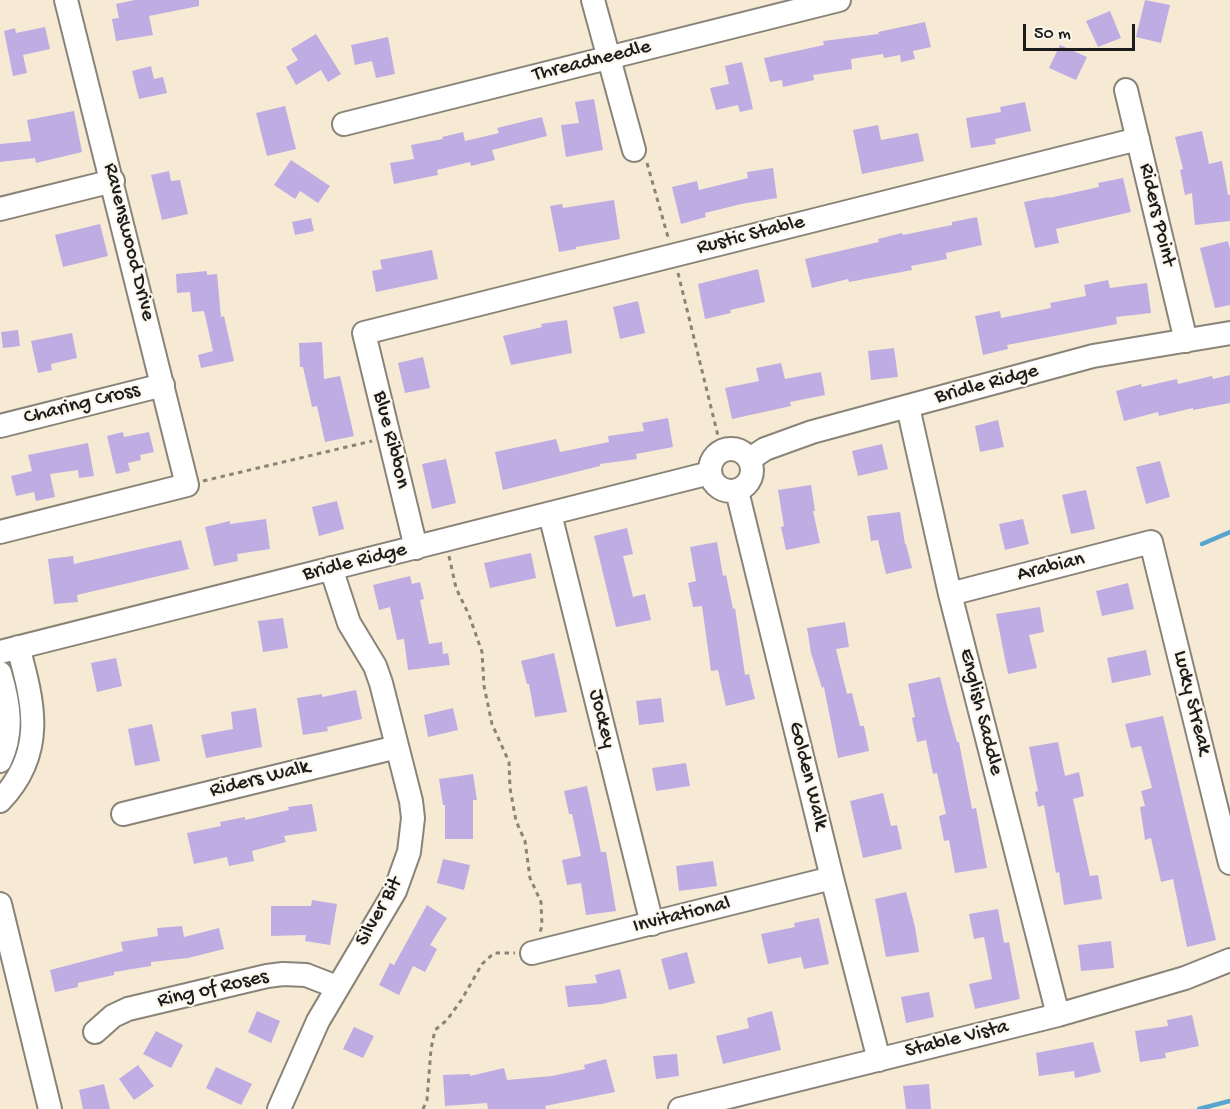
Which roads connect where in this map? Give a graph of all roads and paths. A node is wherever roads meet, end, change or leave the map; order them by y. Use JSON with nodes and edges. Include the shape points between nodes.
{"nodes":[{"id":1,"x":66,"y":0,"type":"edge"},
{"id":2,"x":593,"y":0,"type":"edge"},
{"id":3,"x":839,"y":0,"type":"edge"},
{"id":4,"x":608,"y":58,"type":"junction"},
{"id":5,"x":1126,"y":90,"type":"dead end"},
{"id":6,"x":344,"y":124,"type":"dead end"},
{"id":7,"x":1138,"y":138,"type":"junction"},
{"id":8,"x":634,"y":150,"type":"joint"},
{"id":9,"x":113,"y":181,"type":"junction"},
{"id":10,"x":0,"y":209,"type":"edge"},
{"id":11,"x":673,"y":255,"type":"junction"},
{"id":12,"x":364,"y":333,"type":"joint"},
{"id":13,"x":1230,"y":333,"type":"edge"},
{"id":14,"x":1186,"y":341,"type":"junction"},
{"id":15,"x":164,"y":385,"type":"junction"},
{"id":16,"x":908,"y":407,"type":"junction"},
{"id":17,"x":0,"y":426,"type":"edge"},
{"id":18,"x":388,"y":437,"type":"junction"},
{"id":19,"x":724,"y":450,"type":"junction"},
{"id":20,"x":750,"y":459,"type":"junction"},
{"id":21,"x":710,"y":473,"type":"junction"},
{"id":22,"x":187,"y":485,"type":"junction"},
{"id":23,"x":737,"y":491,"type":"junction"},
{"id":24,"x":550,"y":514,"type":"junction"},
{"id":25,"x":0,"y":532,"type":"edge"},
{"id":26,"x":446,"y":540,"type":"junction"},
{"id":27,"x":1151,"y":542,"type":"joint"},
{"id":28,"x":416,"y":548,"type":"junction"},
{"id":29,"x":332,"y":568,"type":"junction"},
{"id":30,"x":950,"y":594,"type":"junction"},
{"id":31,"x":9,"y":649,"type":"edge"},
{"id":32,"x":0,"y":673,"type":"edge"},
{"id":33,"x":397,"y":747,"type":"junction"},
{"id":34,"x":0,"y":761,"type":"edge"},
{"id":35,"x":0,"y":801,"type":"edge"},
{"id":36,"x":123,"y":814,"type":"dead end"},
{"id":37,"x":1230,"y":863,"type":"edge"},
{"id":38,"x":832,"y":878,"type":"junction"},
{"id":39,"x":0,"y":904,"type":"edge"},
{"id":40,"x":652,"y":924,"type":"junction"},
{"id":41,"x":532,"y":953,"type":"junction"},
{"id":42,"x":1230,"y":960,"type":"edge"},
{"id":43,"x":336,"y":987,"type":"junction"},
{"id":44,"x":1058,"y":1015,"type":"junction"},
{"id":45,"x":95,"y":1032,"type":"dead end"},
{"id":46,"x":879,"y":1060,"type":"junction"},
{"id":47,"x":50,"y":1109,"type":"edge"},
{"id":48,"x":279,"y":1109,"type":"edge"},
{"id":49,"x":423,"y":1109,"type":"edge"},
{"id":50,"x":680,"y":1109,"type":"edge"}],
"edges":[{"from":1,"to":9,"type":"street","name":"Ravenswood Drive"},
{"from":2,"to":4,"type":"street"},
{"from":3,"to":4,"type":"street","name":"Threadneedle"},
{"from":4,"to":6,"type":"street","name":"Threadneedle"},
{"from":4,"to":8,"type":"street"},
{"from":5,"to":7,"type":"street","name":"Riders Point"},
{"from":7,"to":11,"type":"street","name":"Rustic Stable"},
{"from":7,"to":14,"type":"street","name":"Riders Point"},
{"from":8,"to":11,"type":"path","via":[[646,160]]},
{"from":9,"to":10,"type":"street"},
{"from":9,"to":15,"type":"street","name":"Ravenswood Drive"},
{"from":11,"to":12,"type":"street","name":"Rustic Stable"},
{"from":11,"to":19,"type":"path","via":[[718,440]]},
{"from":12,"to":18,"type":"street","name":"Blue Ribbon"},
{"from":13,"to":14,"type":"street","name":"Bridle Ridge"},
{"from":14,"to":16,"type":"street","name":"Bridle Ridge","via":[[1093,356]]},
{"from":15,"to":17,"type":"street","name":"Charing Cross"},
{"from":15,"to":22,"type":"street","name":"Ravenswood Drive"},
{"from":16,"to":20,"type":"street","name":"Bridle Ridge","via":[[812,432],[765,449]]},
{"from":16,"to":30,"type":"street","name":"English Saddle"},
{"from":18,"to":22,"type":"path"},
{"from":18,"to":28,"type":"street","name":"Blue Ribbon"},
{"from":19,"to":20,"type":"street","via":[[738,450]]},
{"from":19,"to":21,"type":"street","via":[[713,460]]},
{"from":20,"to":23,"type":"street","via":[[752,474]]},
{"from":21,"to":23,"type":"street","via":[[720,488]]},
{"from":21,"to":24,"type":"street","name":"Bridle Ridge"},
{"from":22,"to":25,"type":"street"},
{"from":23,"to":38,"type":"street","name":"Golden Walk"},
{"from":24,"to":26,"type":"street","name":"Bridle Ridge"},
{"from":24,"to":40,"type":"street","name":"Jockey"},
{"from":26,"to":28,"type":"street","name":"Bridle Ridge"},
{"from":26,"to":41,"type":"path","via":[[456,588],[482,652],[492,724],[509,762],[516,821],[525,841],[530,878],[541,902],[542,926]]},
{"from":27,"to":30,"type":"street","name":"Arabian"},
{"from":27,"to":37,"type":"street","name":"Lucky Streak"},
{"from":28,"to":29,"type":"street","name":"Bridle Ridge"},
{"from":29,"to":31,"type":"street","name":"Bridle Ridge"},
{"from":29,"to":33,"type":"street","name":"Silver Bit","via":[[349,623],[378,674]]},
{"from":30,"to":44,"type":"street","name":"English Saddle"},
{"from":31,"to":35,"type":"street","via":[[31,697],[33,729],[24,767]]},
{"from":32,"to":34,"type":"street","via":[[9,718]]},
{"from":33,"to":36,"type":"street","name":"Riders Walk"},
{"from":33,"to":43,"type":"street","name":"Silver Bit","via":[[413,818],[409,852],[395,891]]},
{"from":38,"to":40,"type":"street","name":"Invitational"},
{"from":38,"to":46,"type":"street","name":"Golden Walk"},
{"from":39,"to":47,"type":"street"},
{"from":40,"to":41,"type":"street","name":"Invitational"},
{"from":41,"to":49,"type":"path","via":[[494,953],[482,964],[447,1020],[435,1030]]},
{"from":42,"to":44,"type":"street","name":"Stable Vista","via":[[1185,978]]},
{"from":43,"to":45,"type":"street","name":"Ring of Roses","via":[[296,974],[267,976],[128,1009]]},
{"from":43,"to":48,"type":"street","name":"Silver Bit"},
{"from":44,"to":46,"type":"street","name":"Stable Vista"},
{"from":46,"to":50,"type":"street","name":"Stable Vista"}]}
